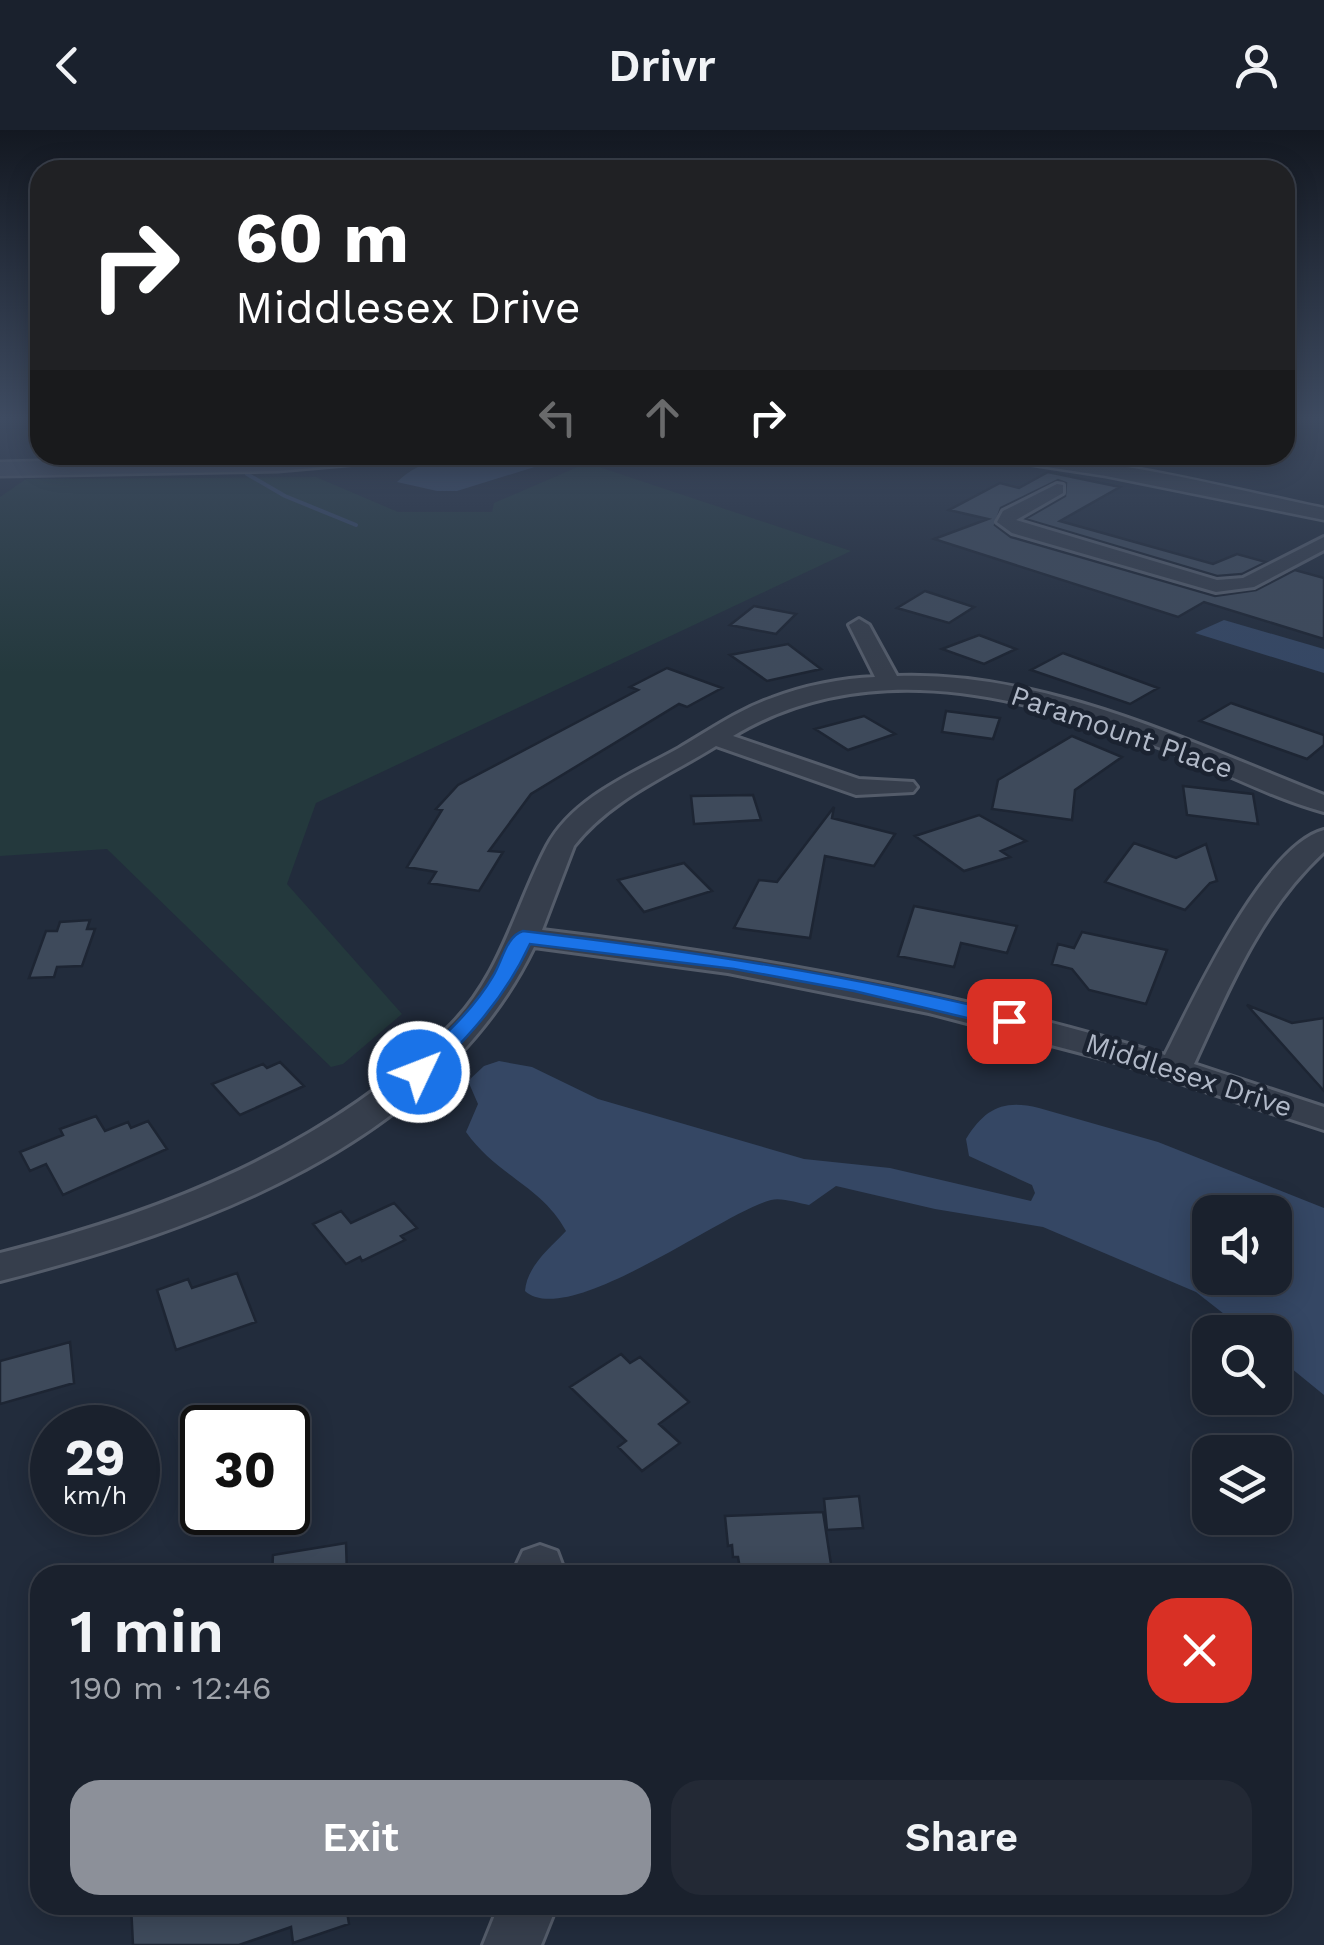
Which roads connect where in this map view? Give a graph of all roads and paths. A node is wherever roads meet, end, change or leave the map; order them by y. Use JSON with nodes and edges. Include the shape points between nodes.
{"nodes":[{"id":1,"x":1029,"y":504,"type":"edge"},
{"id":2,"x":1273,"y":504,"type":"edge"},
{"id":3,"x":1324,"y":514,"type":"edge"},
{"id":4,"x":1324,"y":543,"type":"edge"},
{"id":5,"x":1296,"y":559,"type":"junction"},
{"id":6,"x":1324,"y":566,"type":"edge"},
{"id":7,"x":859,"y":625,"type":"dead end"},
{"id":8,"x":889,"y":682,"type":"junction"},
{"id":9,"x":714,"y":737,"type":"junction"},
{"id":10,"x":904,"y":787,"type":"dead end"},
{"id":11,"x":1324,"y":804,"type":"edge"},
{"id":12,"x":1324,"y":838,"type":"edge"},
{"id":13,"x":523,"y":937,"type":"junction"},
{"id":14,"x":1176,"y":1068,"type":"junction"},
{"id":15,"x":1324,"y":1119,"type":"edge"},
{"id":16,"x":0,"y":1267,"type":"edge"},
{"id":17,"x":524,"y":1915,"type":"edge"},
{"id":18,"x":512,"y":1945,"type":"edge"}],
"edges":[{"from":1,"to":5,"type":"street","via":[[1006,522],[1216,586],[1242,585]]},
{"from":2,"to":3,"type":"street"},
{"from":4,"to":5,"type":"street"},
{"from":5,"to":6,"type":"street"},
{"from":7,"to":8,"type":"street"},
{"from":8,"to":9,"type":"street","name":"Paramount Place","via":[[786,700]]},
{"from":8,"to":11,"type":"street","name":"Paramount Place","via":[[988,688],[1055,703]]},
{"from":9,"to":10,"type":"street","via":[[856,787]]},
{"from":9,"to":13,"type":"street","name":"Paramount Place","via":[[612,796],[572,828]]},
{"from":12,"to":14,"type":"street","via":[[1253,916]]},
{"from":13,"to":14,"type":"street","name":"Middlesex Drive","via":[[854,984]]},
{"from":13,"to":16,"type":"street","name":"Paramount Place","via":[[474,1018],[430,1063],[352,1123],[232,1189],[162,1218]]},
{"from":14,"to":15,"type":"street","name":"Middlesex Drive"},
{"from":17,"to":18,"type":"street"}]}
